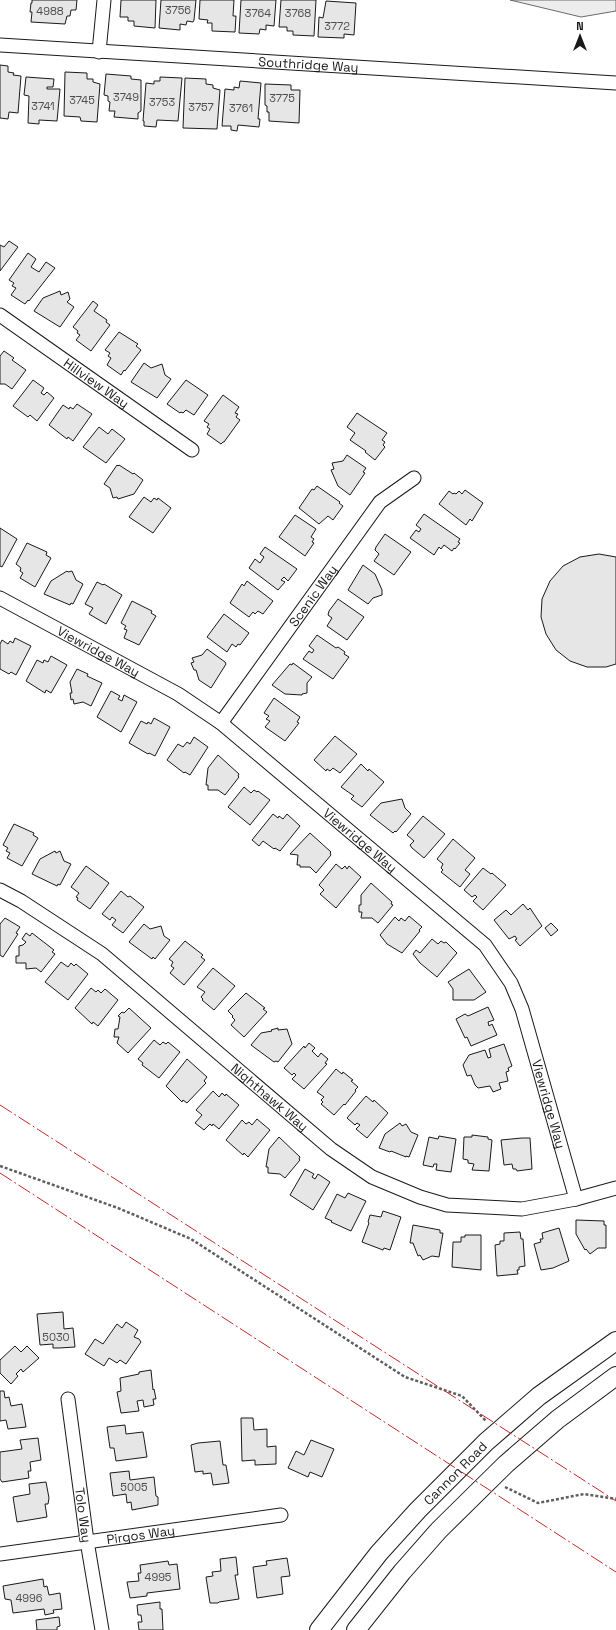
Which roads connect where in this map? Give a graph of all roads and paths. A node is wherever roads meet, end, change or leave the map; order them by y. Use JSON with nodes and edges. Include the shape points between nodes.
{"nodes":[{"id":1,"x":104,"y":0,"type":"edge"},
{"id":2,"x":0,"y":45,"type":"edge"},
{"id":3,"x":99,"y":52,"type":"junction"},
{"id":4,"x":616,"y":83,"type":"edge"},
{"id":5,"x":0,"y":315,"type":"edge"},
{"id":6,"x":192,"y":450,"type":"dead end"},
{"id":7,"x":414,"y":478,"type":"dead end"},
{"id":8,"x":0,"y":598,"type":"edge"},
{"id":9,"x":221,"y":723,"type":"junction"},
{"id":10,"x":0,"y":890,"type":"edge"},
{"id":11,"x":0,"y":1166,"type":"edge"},
{"id":12,"x":616,"y":1188,"type":"edge"},
{"id":13,"x":576,"y":1199,"type":"junction"},
{"id":14,"x":616,"y":1341,"type":"edge"},
{"id":15,"x":616,"y":1376,"type":"edge"},
{"id":16,"x":68,"y":1399,"type":"dead end"},
{"id":17,"x":488,"y":1423,"type":"dead end"},
{"id":18,"x":503,"y":1486,"type":"dead end"},
{"id":19,"x":616,"y":1499,"type":"edge"},
{"id":20,"x":282,"y":1515,"type":"dead end"},
{"id":21,"x":87,"y":1541,"type":"junction"},
{"id":22,"x":0,"y":1554,"type":"edge"},
{"id":23,"x":102,"y":1630,"type":"edge"},
{"id":24,"x":319,"y":1630,"type":"edge"},
{"id":25,"x":356,"y":1630,"type":"edge"}],
"edges":[{"from":1,"to":3,"type":"street"},
{"from":2,"to":3,"type":"street","name":"Southridge Way"},
{"from":3,"to":4,"type":"street","name":"Southridge Way"},
{"from":5,"to":6,"type":"street","name":"Hillview Way"},
{"from":7,"to":9,"type":"street","name":"Scenic Way","via":[[380,502]]},
{"from":8,"to":9,"type":"street","name":"Viewridge Way","via":[[178,694]]},
{"from":9,"to":13,"type":"street","name":"Viewridge Way","via":[[485,945],[511,983],[522,1010]]},
{"from":10,"to":13,"type":"street","name":"Nighthawk Way","via":[[22,901],[102,954],[331,1150],[372,1177],[447,1205],[522,1209]]},
{"from":11,"to":17,"type":"path","via":[[118,1208],[191,1239],[405,1377],[462,1396]]},
{"from":12,"to":13,"type":"street","name":"Nighthawk Way"},
{"from":14,"to":24,"type":"main road","name":"Cannon Road","via":[[539,1396],[486,1442],[379,1553]]},
{"from":15,"to":25,"type":"main road","via":[[558,1419],[506,1464],[439,1530]]},
{"from":16,"to":21,"type":"street","name":"Tolo Way"},
{"from":18,"to":19,"type":"path","via":[[538,1503],[584,1494]]},
{"from":20,"to":21,"type":"street","name":"Pirgos Way"},
{"from":21,"to":22,"type":"street","name":"Pirgos Way"},
{"from":21,"to":23,"type":"street","name":"Tolo Way"}]}
